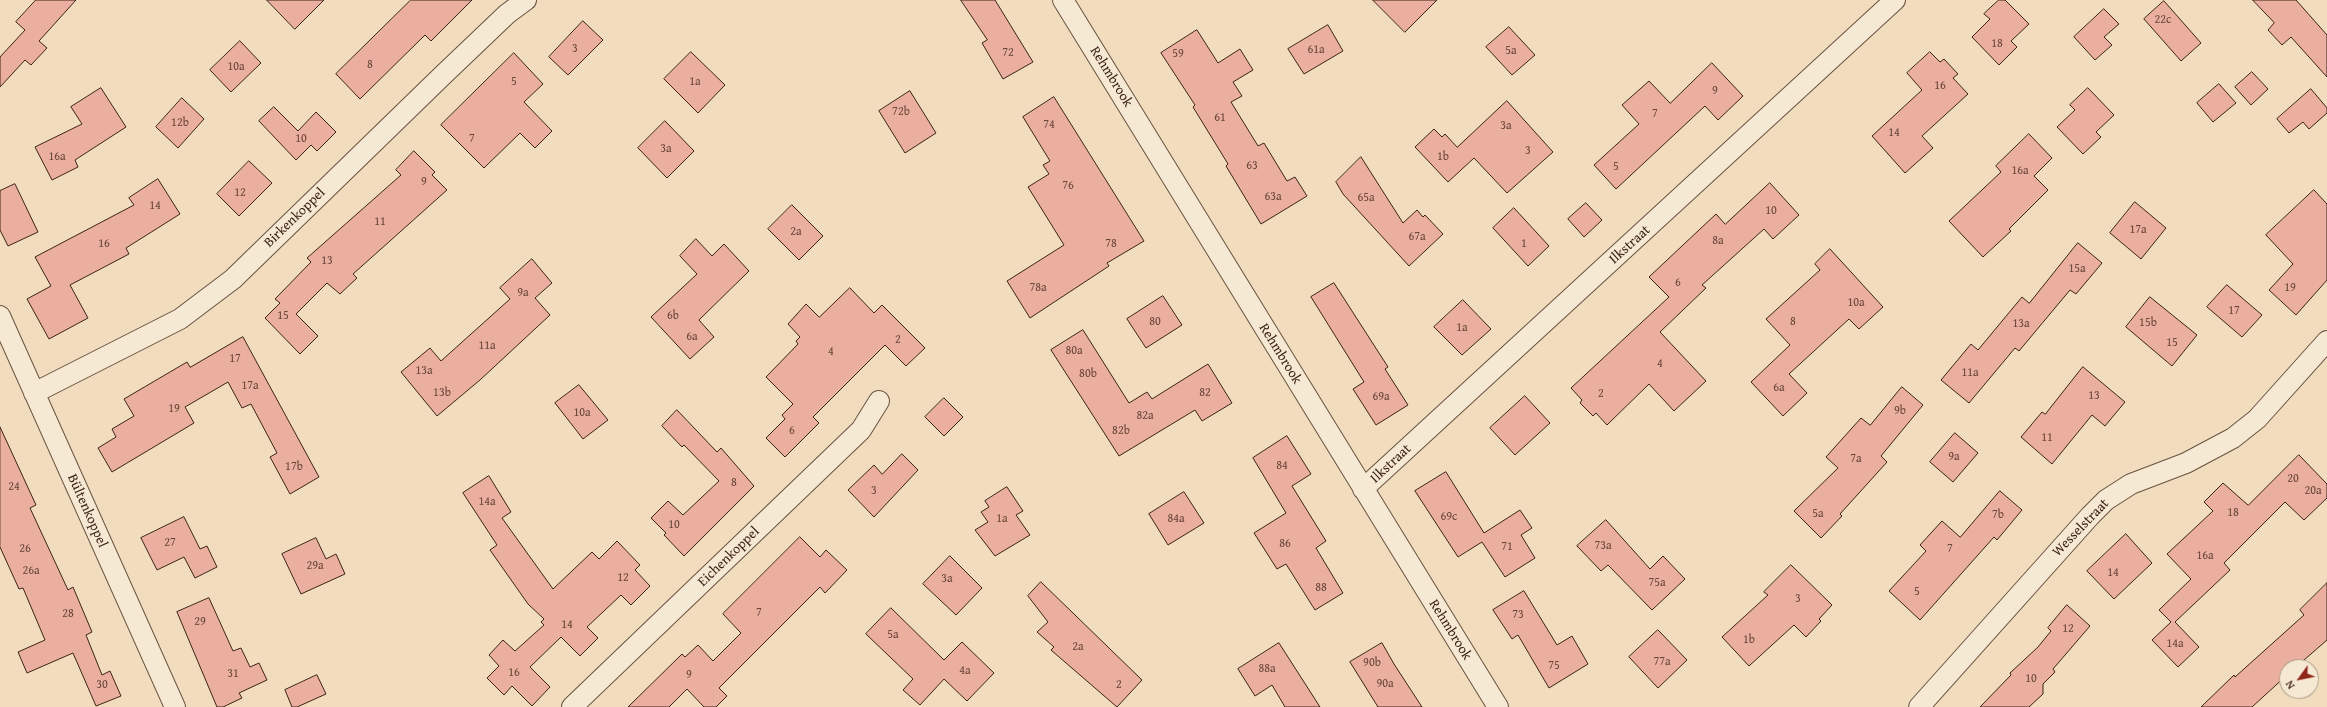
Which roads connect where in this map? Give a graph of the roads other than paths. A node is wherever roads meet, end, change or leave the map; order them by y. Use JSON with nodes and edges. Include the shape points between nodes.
{"nodes":[{"id":1,"x":526,"y":0,"type":"edge"},
{"id":2,"x":1063,"y":0,"type":"edge"},
{"id":3,"x":1895,"y":0,"type":"edge"},
{"id":4,"x":0,"y":316,"type":"edge"},
{"id":5,"x":2327,"y":341,"type":"edge"},
{"id":6,"x":34,"y":393,"type":"junction"},
{"id":7,"x":879,"y":401,"type":"dead end"},
{"id":8,"x":1363,"y":489,"type":"junction"},
{"id":9,"x":175,"y":707,"type":"edge"},
{"id":10,"x":572,"y":707,"type":"edge"},
{"id":11,"x":1498,"y":707,"type":"edge"},
{"id":12,"x":1919,"y":707,"type":"edge"}],
"edges":[{"from":1,"to":6,"type":"street","name":"Birkenkoppel","via":[[507,14],[448,70],[233,279],[180,319]]},
{"from":2,"to":8,"type":"street","name":"Rehmbrook"},
{"from":3,"to":8,"type":"street","name":"Ilkstraat"},
{"from":4,"to":6,"type":"street","name":"Bültenkoppel"},
{"from":5,"to":12,"type":"street","name":"Wesselstraat","via":[[2257,419],[2233,438],[2186,463],[2131,484],[2106,500]]},
{"from":6,"to":9,"type":"street","name":"Bültenkoppel"},
{"from":7,"to":10,"type":"street","name":"Eichenkoppel","via":[[861,430]]},
{"from":8,"to":11,"type":"street","name":"Rehmbrook"}]}
